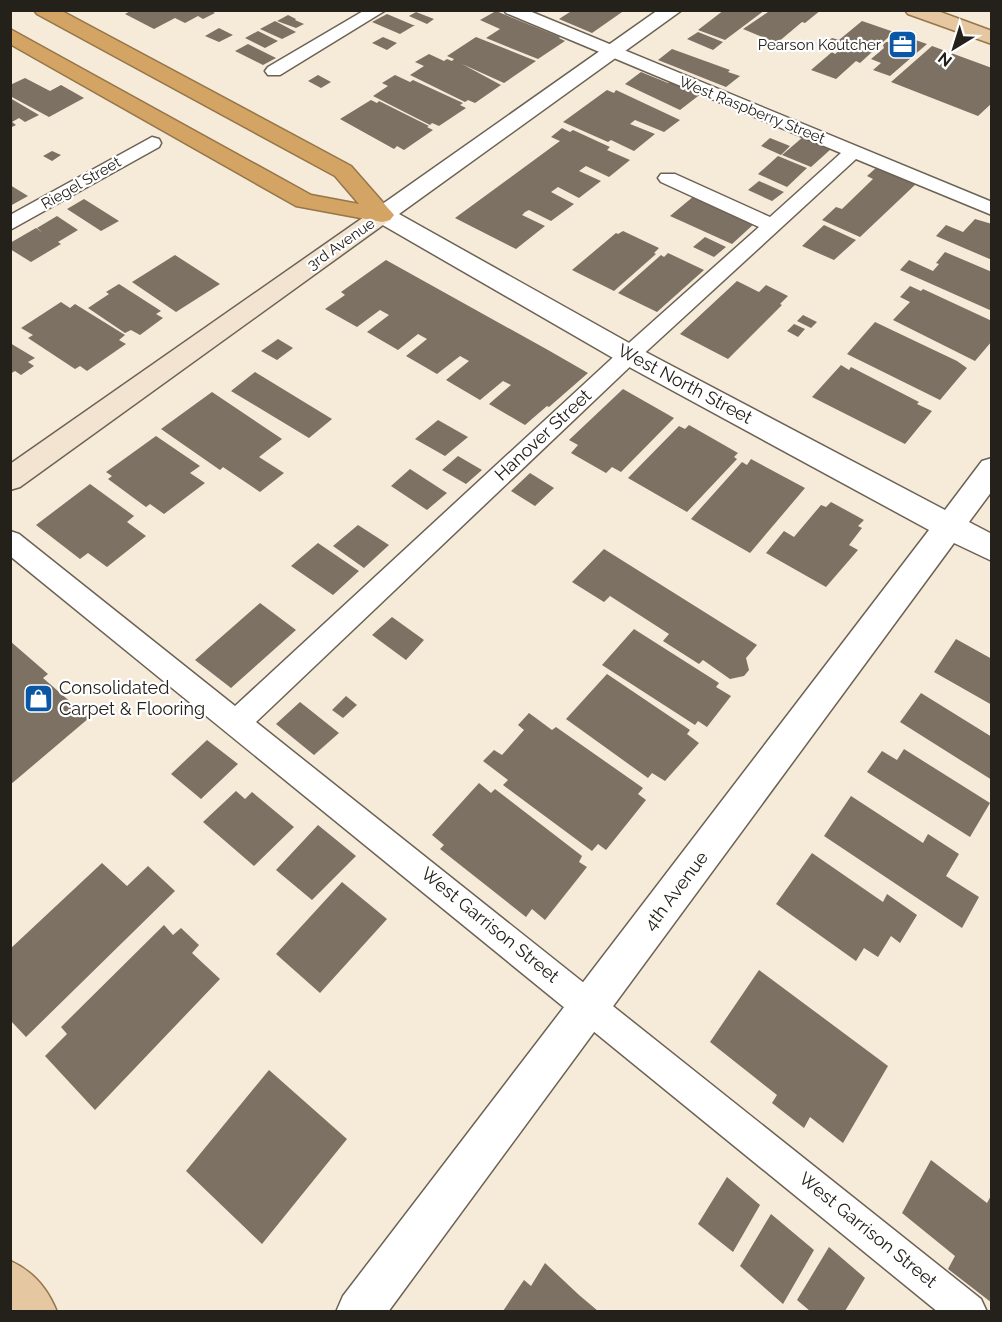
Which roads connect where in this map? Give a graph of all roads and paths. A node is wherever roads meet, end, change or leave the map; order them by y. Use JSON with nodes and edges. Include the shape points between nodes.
{"nodes":[{"id":1,"x":44,"y":10,"type":"edge"},
{"id":2,"x":378,"y":10,"type":"edge"},
{"id":3,"x":512,"y":10,"type":"edge"},
{"id":4,"x":672,"y":10,"type":"edge"},
{"id":5,"x":915,"y":10,"type":"edge"},
{"id":6,"x":10,"y":35,"type":"edge"},
{"id":7,"x":992,"y":38,"type":"edge"},
{"id":8,"x":612,"y":52,"type":"junction"},
{"id":9,"x":274,"y":71,"type":"dead end"},
{"id":10,"x":152,"y":143,"type":"dead end"},
{"id":11,"x":853,"y":152,"type":"junction"},
{"id":12,"x":668,"y":178,"type":"dead end"},
{"id":13,"x":992,"y":209,"type":"edge"},
{"id":14,"x":382,"y":215,"type":"junction"},
{"id":15,"x":10,"y":224,"type":"edge"},
{"id":16,"x":772,"y":225,"type":"junction"},
{"id":17,"x":629,"y":355,"type":"junction"},
{"id":18,"x":992,"y":469,"type":"edge"},
{"id":19,"x":10,"y":479,"type":"edge"},
{"id":20,"x":949,"y":526,"type":"junction"},
{"id":21,"x":10,"y":541,"type":"edge"},
{"id":22,"x":992,"y":549,"type":"edge"},
{"id":23,"x":237,"y":722,"type":"junction"},
{"id":24,"x":590,"y":1005,"type":"junction"},
{"id":25,"x":10,"y":1284,"type":"edge"},
{"id":26,"x":34,"y":1311,"type":"edge"},
{"id":27,"x":359,"y":1311,"type":"edge"},
{"id":28,"x":968,"y":1311,"type":"edge"}],
"edges":[{"from":1,"to":14,"type":"highway","via":[[343,171]]},
{"from":2,"to":9,"type":"lane"},
{"from":3,"to":8,"type":"lane","name":"West Raspberry Street"},
{"from":4,"to":8,"type":"street","name":"3rd Avenue"},
{"from":5,"to":7,"type":"main road"},
{"from":6,"to":14,"type":"highway","via":[[304,201]]},
{"from":8,"to":11,"type":"lane","name":"West Raspberry Street"},
{"from":8,"to":14,"type":"street","name":"3rd Avenue"},
{"from":10,"to":15,"type":"lane","name":"Riegel Street"},
{"from":11,"to":13,"type":"lane","name":"West Raspberry Street"},
{"from":11,"to":16,"type":"lane","name":"Hanover Street"},
{"from":12,"to":16,"type":"lane"},
{"from":14,"to":17,"type":"street","name":"West North Street"},
{"from":14,"to":19,"type":"main road","name":"3rd Avenue"},
{"from":16,"to":17,"type":"lane","name":"Hanover Street"},
{"from":17,"to":20,"type":"street","name":"West North Street"},
{"from":17,"to":23,"type":"lane","name":"Hanover Street"},
{"from":18,"to":20,"type":"street","name":"4th Avenue"},
{"from":20,"to":22,"type":"street","name":"West North Street"},
{"from":20,"to":24,"type":"street","name":"4th Avenue"},
{"from":21,"to":23,"type":"lane","name":"West Garrison Street"},
{"from":23,"to":24,"type":"lane","name":"West Garrison Street"},
{"from":24,"to":27,"type":"street","name":"4th Avenue"},
{"from":24,"to":28,"type":"lane","name":"West Garrison Street"},
{"from":25,"to":26,"type":"main road"}]}
